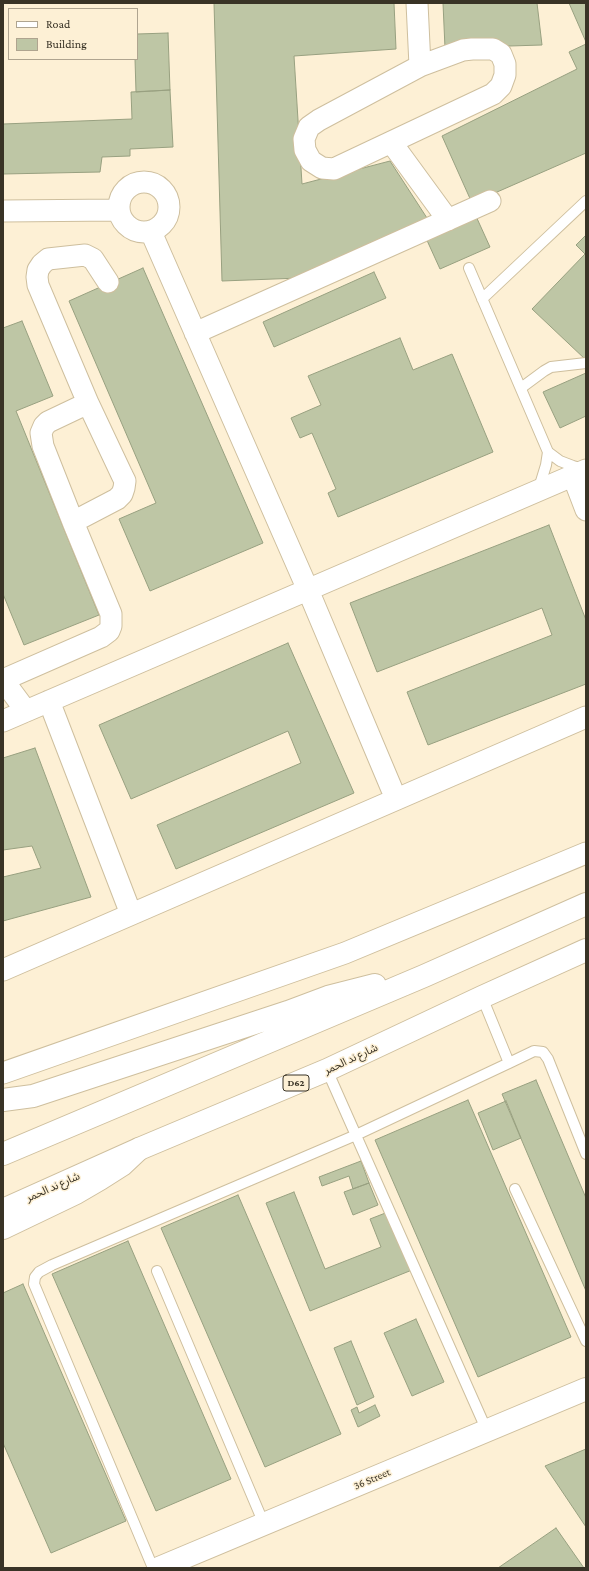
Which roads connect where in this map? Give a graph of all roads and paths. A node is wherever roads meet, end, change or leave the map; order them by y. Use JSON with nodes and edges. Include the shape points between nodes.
{"nodes":[{"id":1,"x":417,"y":3,"type":"edge"},
{"id":2,"x":420,"y":66,"type":"junction"},
{"id":3,"x":391,"y":142,"type":"junction"},
{"id":4,"x":490,"y":201,"type":"dead end"},
{"id":5,"x":586,"y":201,"type":"edge"},
{"id":6,"x":118,"y":210,"type":"junction"},
{"id":7,"x":3,"y":211,"type":"edge"},
{"id":8,"x":448,"y":220,"type":"junction"},
{"id":9,"x":151,"y":232,"type":"junction"},
{"id":10,"x":469,"y":268,"type":"dead end"},
{"id":11,"x":108,"y":282,"type":"dead end"},
{"id":12,"x":482,"y":299,"type":"junction"},
{"id":13,"x":195,"y":333,"type":"junction"},
{"id":14,"x":586,"y":363,"type":"edge"},
{"id":15,"x":521,"y":388,"type":"junction"},
{"id":16,"x":88,"y":403,"type":"junction"},
{"id":17,"x":548,"y":452,"type":"junction"},
{"id":18,"x":582,"y":472,"type":"edge"},
{"id":19,"x":538,"y":491,"type":"junction"},
{"id":20,"x":586,"y":510,"type":"edge"},
{"id":21,"x":74,"y":522,"type":"junction"},
{"id":22,"x":308,"y":590,"type":"junction"},
{"id":23,"x":3,"y":680,"type":"edge"},
{"id":24,"x":49,"y":701,"type":"junction"},
{"id":25,"x":26,"y":711,"type":"junction"},
{"id":26,"x":586,"y":717,"type":"edge"},
{"id":27,"x":3,"y":721,"type":"edge"},
{"id":28,"x":396,"y":799,"type":"junction"},
{"id":29,"x":586,"y":853,"type":"edge"},
{"id":30,"x":586,"y":904,"type":"edge"},
{"id":31,"x":131,"y":914,"type":"junction"},
{"id":32,"x":586,"y":950,"type":"edge"},
{"id":33,"x":3,"y":970,"type":"edge"},
{"id":34,"x":424,"y":976,"type":"junction"},
{"id":35,"x":482,"y":997,"type":"junction"},
{"id":36,"x":509,"y":1063,"type":"junction"},
{"id":37,"x":327,"y":1070,"type":"junction"},
{"id":38,"x":3,"y":1073,"type":"edge"},
{"id":39,"x":3,"y":1100,"type":"edge"},
{"id":40,"x":356,"y":1135,"type":"junction"},
{"id":41,"x":139,"y":1149,"type":"junction"},
{"id":42,"x":3,"y":1154,"type":"edge"},
{"id":43,"x":586,"y":1154,"type":"edge"},
{"id":44,"x":515,"y":1189,"type":"dead end"},
{"id":45,"x":3,"y":1210,"type":"edge"},
{"id":46,"x":3,"y":1228,"type":"edge"},
{"id":47,"x":157,"y":1271,"type":"dead end"},
{"id":48,"x":586,"y":1341,"type":"edge"},
{"id":49,"x":586,"y":1389,"type":"edge"},
{"id":50,"x":487,"y":1431,"type":"junction"},
{"id":51,"x":264,"y":1524,"type":"junction"},
{"id":52,"x":154,"y":1568,"type":"edge"},
{"id":53,"x":159,"y":1568,"type":"edge"}],
"edges":[{"from":1,"to":2,"type":"street"},
{"from":2,"to":3,"type":"street","via":[[463,50],[493,49],[501,54],[505,64],[505,75],[501,86],[493,94]]},
{"from":2,"to":3,"type":"street","via":[[319,120],[309,127],[304,138],[305,150],[311,161],[322,168],[334,169]]},
{"from":3,"to":8,"type":"street"},
{"from":4,"to":8,"type":"street"},
{"from":5,"to":12,"type":"lane"},
{"from":6,"to":7,"type":"street"},
{"from":6,"to":9,"type":"street","via":[[126,225],[133,230]]},
{"from":6,"to":9,"type":"street","via":[[123,193],[137,182],[154,184],[162,189],[167,196],[169,214],[162,225]]},
{"from":8,"to":13,"type":"street"},
{"from":9,"to":13,"type":"street"},
{"from":10,"to":12,"type":"lane"},
{"from":11,"to":16,"type":"street","via":[[93,259],[85,255],[48,259],[38,270],[38,285]]},
{"from":12,"to":15,"type":"lane"},
{"from":13,"to":22,"type":"street"},
{"from":14,"to":15,"type":"lane","via":[[551,368]]},
{"from":15,"to":17,"type":"lane"},
{"from":16,"to":21,"type":"street","via":[[48,422],[41,433],[43,446]]},
{"from":16,"to":21,"type":"street","via":[[125,481],[122,494],[117,499]]},
{"from":17,"to":18,"type":"lane"},
{"from":17,"to":19,"type":"lane"},
{"from":18,"to":19,"type":"street"},
{"from":18,"to":20,"type":"street"},
{"from":19,"to":22,"type":"street"},
{"from":21,"to":23,"type":"street","via":[[111,614],[109,631],[101,637]]},
{"from":22,"to":24,"type":"street"},
{"from":22,"to":28,"type":"street"},
{"from":23,"to":25,"type":"street"},
{"from":24,"to":25,"type":"street"},
{"from":24,"to":31,"type":"street"},
{"from":25,"to":27,"type":"street"},
{"from":26,"to":28,"type":"street"},
{"from":28,"to":31,"type":"street"},
{"from":29,"to":38,"type":"street","via":[[345,953]]},
{"from":30,"to":34,"type":"main road"},
{"from":31,"to":33,"type":"street"},
{"from":32,"to":35,"type":"main road","name":"شارع ند الحمر","number":"D62"},
{"from":34,"to":39,"type":"main road","via":[[328,997],[33,1096]]},
{"from":34,"to":42,"type":"main road"},
{"from":35,"to":36,"type":"lane"},
{"from":35,"to":37,"type":"main road","name":"شارع ند الحمر","number":"D62"},
{"from":36,"to":40,"type":"lane"},
{"from":36,"to":43,"type":"lane","via":[[534,1051],[544,1052]]},
{"from":37,"to":40,"type":"lane"},
{"from":37,"to":41,"type":"main road","name":"شارع ند الحمر","number":"D62"},
{"from":40,"to":50,"type":"lane"},
{"from":40,"to":52,"type":"lane","via":[[52,1265],[35,1277],[34,1284]]},
{"from":41,"to":45,"type":"main road","name":"شارع ند الحمر","number":"D62"},
{"from":41,"to":46,"type":"main road","via":[[122,1165],[76,1193]]},
{"from":44,"to":48,"type":"lane"},
{"from":47,"to":51,"type":"lane"},
{"from":49,"to":50,"type":"main road","name":"36 Street"},
{"from":50,"to":51,"type":"main road","name":"36 Street"},
{"from":51,"to":53,"type":"main road","name":"36 Street"}]}
